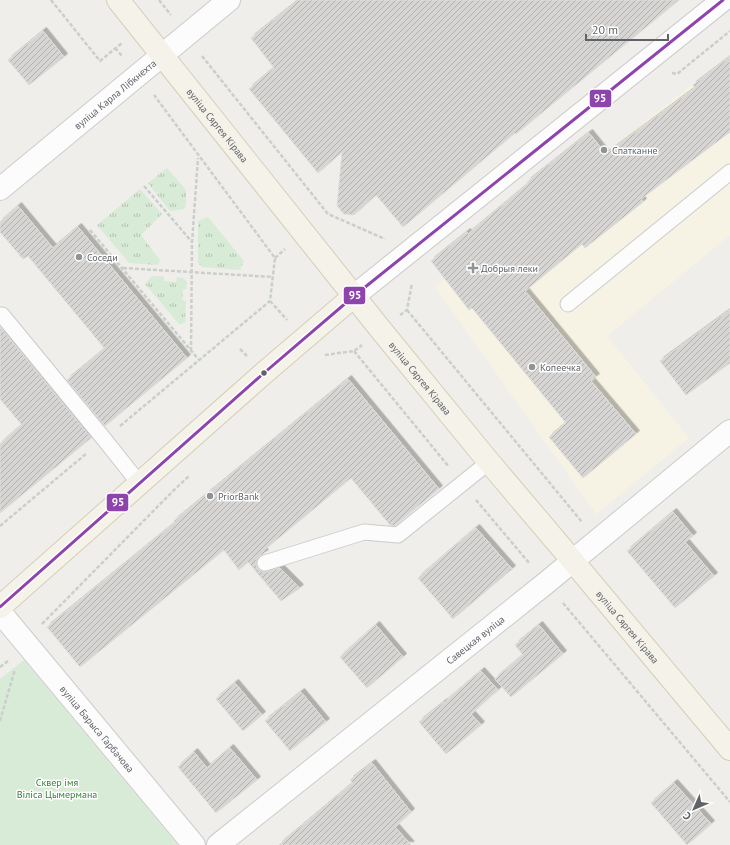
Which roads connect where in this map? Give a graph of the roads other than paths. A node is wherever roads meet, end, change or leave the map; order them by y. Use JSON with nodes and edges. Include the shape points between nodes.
{"nodes":[{"id":1,"x":118,"y":0,"type":"edge"},
{"id":2,"x":229,"y":0,"type":"edge"},
{"id":3,"x":723,"y":0,"type":"edge"},
{"id":4,"x":162,"y":56,"type":"junction"},
{"id":5,"x":730,"y":172,"type":"edge"},
{"id":6,"x":0,"y":189,"type":"edge"},
{"id":7,"x":354,"y":296,"type":"junction"},
{"id":8,"x":568,"y":304,"type":"dead end"},
{"id":9,"x":2,"y":315,"type":"dead end"},
{"id":10,"x":730,"y":431,"type":"edge"},
{"id":11,"x":488,"y":462,"type":"junction"},
{"id":12,"x":140,"y":483,"type":"junction"},
{"id":13,"x":572,"y":560,"type":"junction"},
{"id":14,"x":265,"y":563,"type":"dead end"},
{"id":15,"x":0,"y":607,"type":"edge"},
{"id":16,"x":0,"y":612,"type":"edge"},
{"id":17,"x":730,"y":749,"type":"edge"},
{"id":18,"x":194,"y":845,"type":"edge"},
{"id":19,"x":218,"y":845,"type":"edge"}],
"edges":[{"from":1,"to":4,"type":"main road","name":"вуліца Сяргея Кірава"},
{"from":2,"to":4,"type":"street","name":"вуліца Карла Лібкнехта"},
{"from":3,"to":7,"type":"street"},
{"from":4,"to":6,"type":"street","name":"вуліца Карла Лібкнехта"},
{"from":4,"to":7,"type":"main road","name":"вуліца Сяргея Кірава"},
{"from":5,"to":8,"type":"lane"},
{"from":7,"to":11,"type":"main road","name":"вуліца Сяргея Кірава"},
{"from":7,"to":12,"type":"main road"},
{"from":9,"to":12,"type":"lane"},
{"from":10,"to":13,"type":"street","name":"Савецкая вуліца"},
{"from":11,"to":13,"type":"main road","name":"вуліца Сяргея Кірава"},
{"from":11,"to":14,"type":"lane","via":[[398,535],[364,532]]},
{"from":12,"to":15,"type":"main road"},
{"from":13,"to":17,"type":"main road","name":"вуліца Сяргея Кірава"},
{"from":13,"to":19,"type":"street","name":"Савецкая вуліца"},
{"from":16,"to":18,"type":"street","name":"вуліца Барыса Гарбачова"}]}
